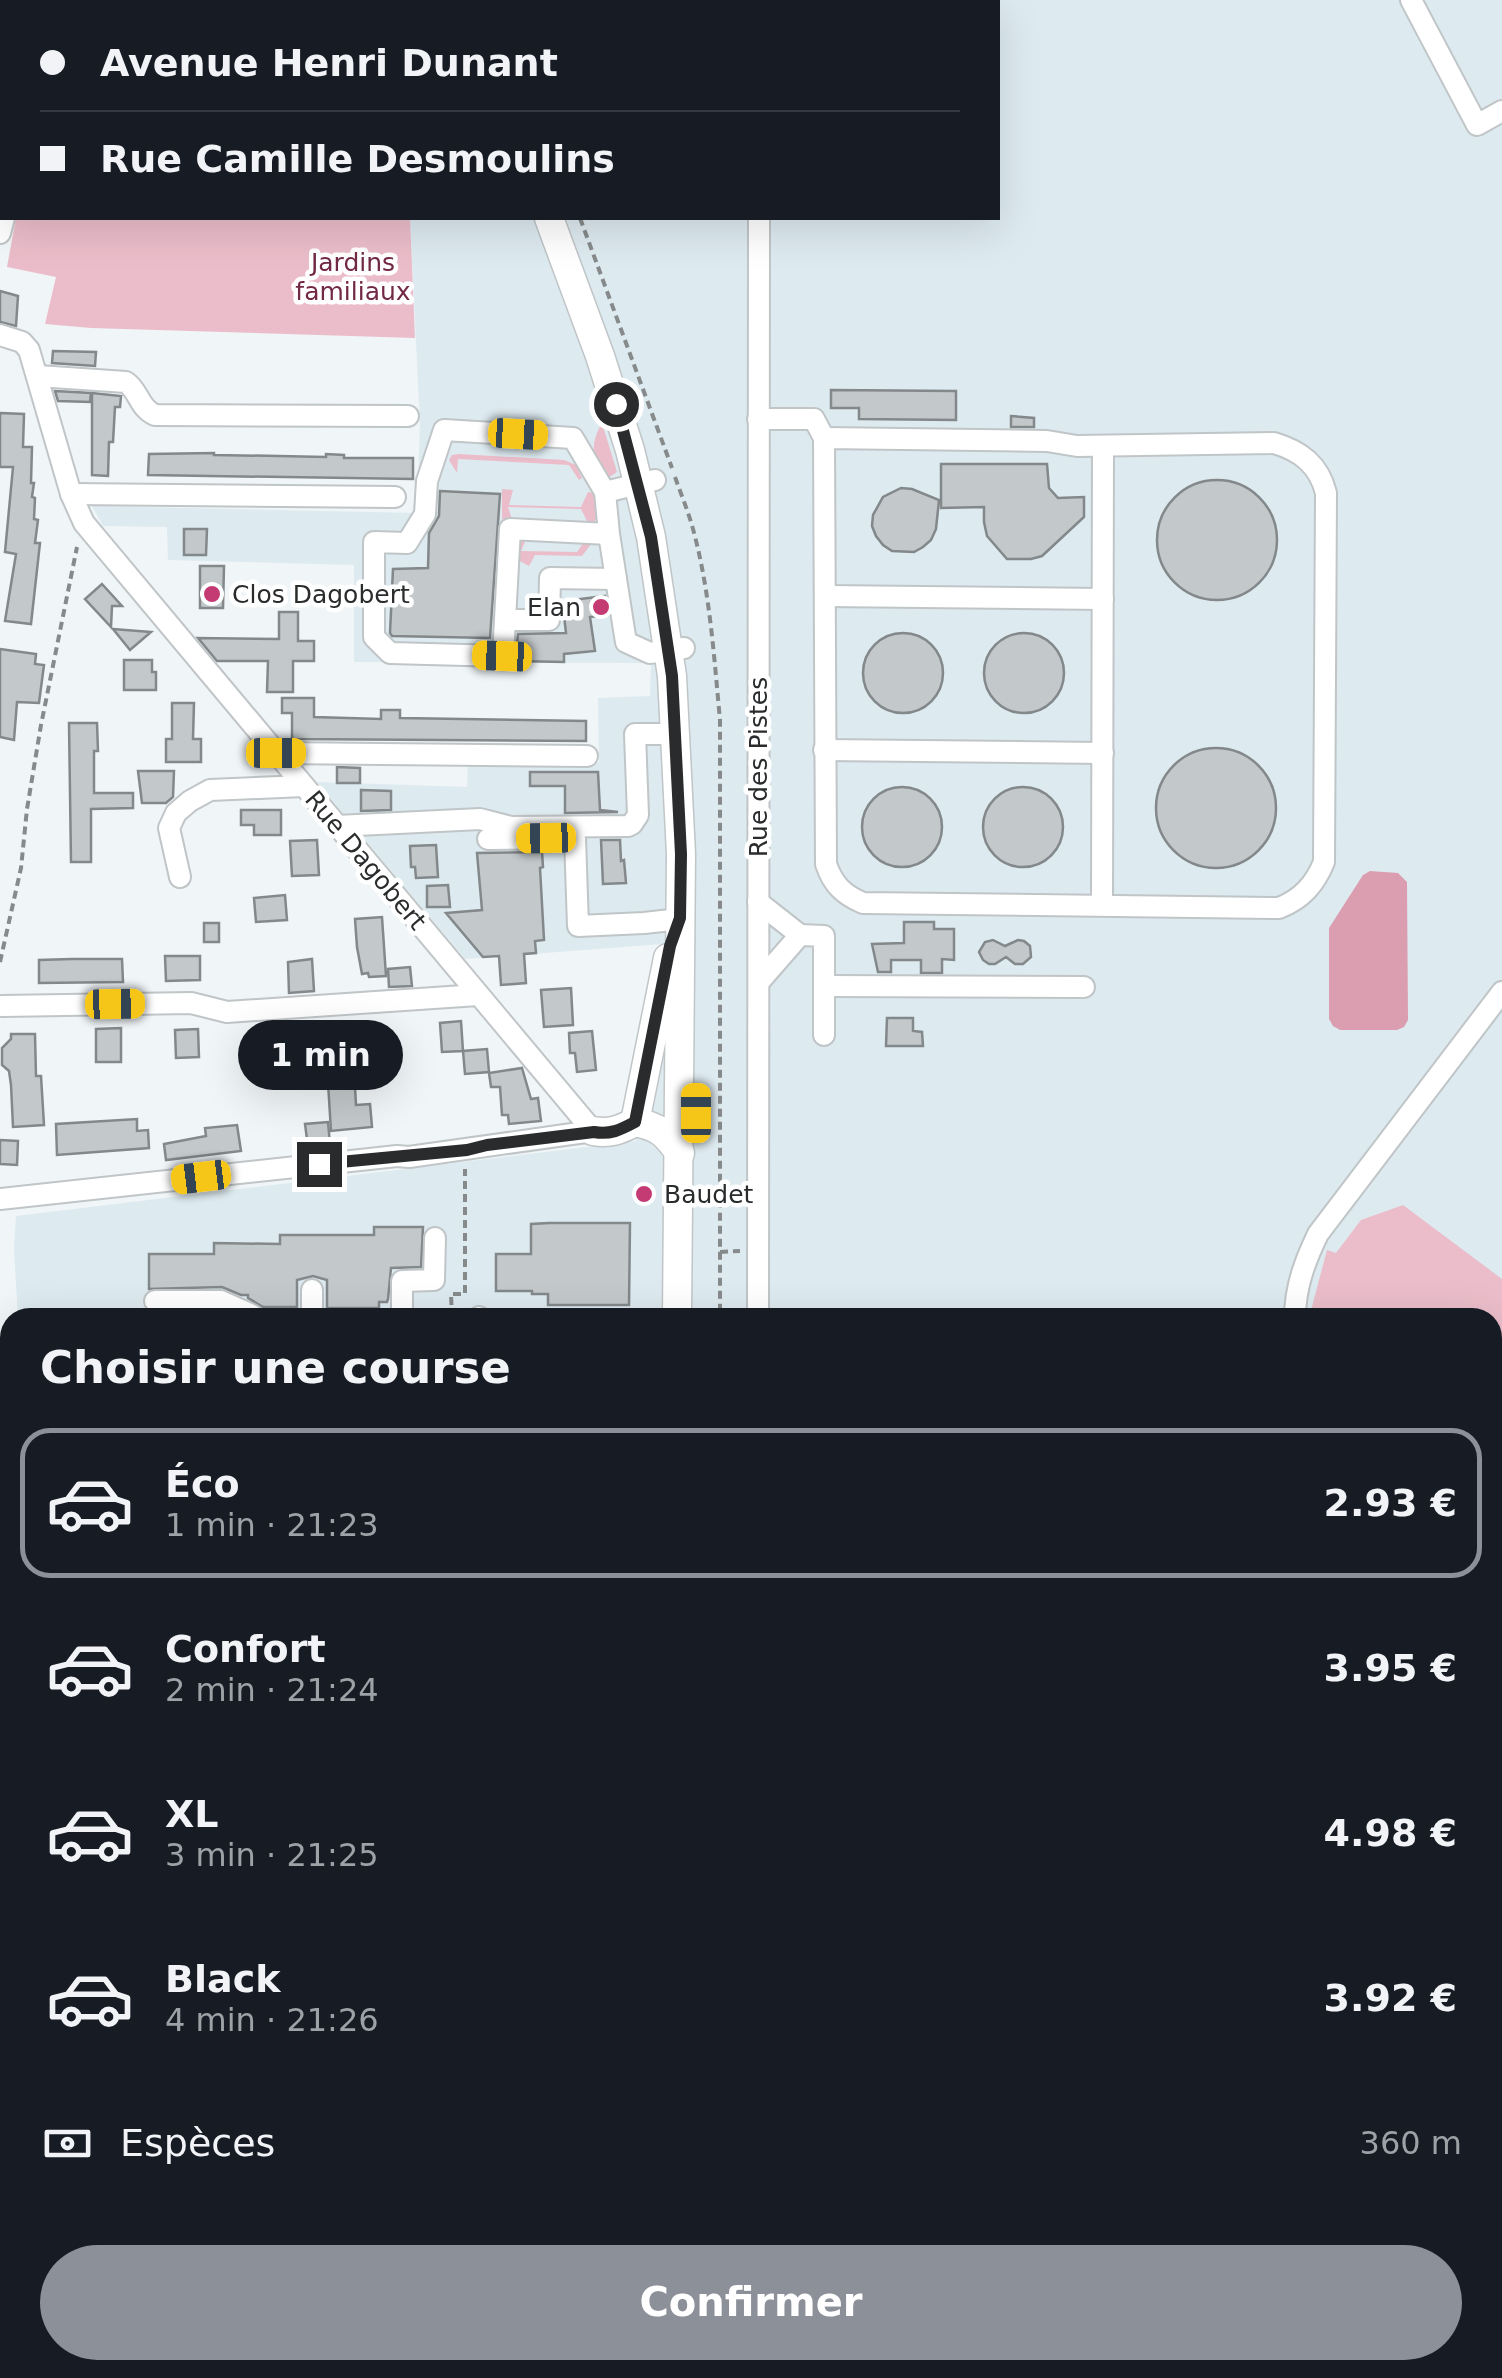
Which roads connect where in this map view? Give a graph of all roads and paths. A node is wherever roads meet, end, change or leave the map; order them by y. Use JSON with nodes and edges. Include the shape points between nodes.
{"nodes":[{"id":1,"x":1411,"y":0,"type":"edge"},
{"id":2,"x":1502,"y":111,"type":"edge"},
{"id":3,"x":550,"y":220,"type":"edge"},
{"id":4,"x":569,"y":220,"type":"edge"},
{"id":5,"x":759,"y":220,"type":"edge"},
{"id":6,"x":0,"y":334,"type":"edge"},
{"id":7,"x":38,"y":376,"type":"junction"},
{"id":8,"x":408,"y":416,"type":"dead end"},
{"id":9,"x":758,"y":419,"type":"junction"},
{"id":10,"x":824,"y":438,"type":"junction"},
{"id":11,"x":1103,"y":446,"type":"junction"},
{"id":12,"x":646,"y":482,"type":"junction"},
{"id":13,"x":605,"y":492,"type":"junction"},
{"id":14,"x":71,"y":494,"type":"junction"},
{"id":15,"x":395,"y":497,"type":"dead end"},
{"id":16,"x":84,"y":523,"type":"junction"},
{"id":17,"x":608,"y":534,"type":"junction"},
{"id":18,"x":616,"y":580,"type":"junction"},
{"id":19,"x":826,"y":596,"type":"junction"},
{"id":20,"x":1103,"y":599,"type":"junction"},
{"id":21,"x":505,"y":620,"type":"junction"},
{"id":22,"x":676,"y":649,"type":"junction"},
{"id":23,"x":676,"y":734,"type":"junction"},
{"id":24,"x":824,"y":750,"type":"junction"},
{"id":25,"x":276,"y":753,"type":"junction"},
{"id":26,"x":1103,"y":754,"type":"junction"},
{"id":27,"x":588,"y":756,"type":"dead end"},
{"id":28,"x":304,"y":786,"type":"junction"},
{"id":29,"x":337,"y":826,"type":"junction"},
{"id":30,"x":488,"y":839,"type":"dead end"},
{"id":31,"x":180,"y":878,"type":"dead end"},
{"id":32,"x":758,"y":902,"type":"junction"},
{"id":33,"x":1102,"y":906,"type":"junction"},
{"id":34,"x":680,"y":918,"type":"junction"},
{"id":35,"x":800,"y":935,"type":"junction"},
{"id":36,"x":0,"y":962,"type":"edge"},
{"id":37,"x":758,"y":982,"type":"junction"},
{"id":38,"x":824,"y":986,"type":"junction"},
{"id":39,"x":1084,"y":987,"type":"dead end"},
{"id":40,"x":1502,"y":992,"type":"edge"},
{"id":41,"x":478,"y":995,"type":"junction"},
{"id":42,"x":2,"y":1006,"type":"edge"},
{"id":43,"x":824,"y":1035,"type":"dead end"},
{"id":44,"x":635,"y":1122,"type":"junction"},
{"id":45,"x":594,"y":1132,"type":"junction"},
{"id":46,"x":467,"y":1150,"type":"junction"},
{"id":47,"x":680,"y":1153,"type":"junction"},
{"id":48,"x":0,"y":1199,"type":"edge"},
{"id":49,"x":434,"y":1238,"type":"dead end"},
{"id":50,"x":312,"y":1290,"type":"dead end"},
{"id":51,"x":155,"y":1301,"type":"dead end"},
{"id":52,"x":236,"y":1308,"type":"edge"},
{"id":53,"x":312,"y":1308,"type":"edge"},
{"id":54,"x":402,"y":1308,"type":"edge"},
{"id":55,"x":452,"y":1308,"type":"edge"},
{"id":56,"x":678,"y":1308,"type":"edge"},
{"id":57,"x":693,"y":1308,"type":"edge"},
{"id":58,"x":758,"y":1308,"type":"edge"},
{"id":59,"x":1295,"y":1308,"type":"edge"}],
"edges":[{"from":1,"to":2,"type":"street","via":[[1477,125]]},
{"from":3,"to":12,"type":"main road"},
{"from":4,"to":12,"type":"main road","via":[[634,400]]},
{"from":5,"to":9,"type":"street","name":"Rue des Pistes"},
{"from":6,"to":7,"type":"street","name":"Rue Dagobert","via":[[26,346]]},
{"from":7,"to":8,"type":"street","via":[[126,382],[155,416]]},
{"from":7,"to":14,"type":"street","name":"Rue Dagobert"},
{"from":9,"to":10,"type":"street","via":[[814,419]]},
{"from":9,"to":32,"type":"street","name":"Rue des Pistes"},
{"from":10,"to":11,"type":"street"},
{"from":10,"to":19,"type":"street"},
{"from":11,"to":20,"type":"street"},
{"from":11,"to":33,"type":"street","via":[[1274,443],[1308,459],[1326,493],[1324,862],[1318,878],[1279,908]]},
{"from":12,"to":13,"type":"street"},
{"from":12,"to":22,"type":"main road"},
{"from":13,"to":17,"type":"street"},
{"from":13,"to":21,"type":"street","via":[[573,438],[444,430],[424,514],[407,542],[374,542],[374,638],[390,652],[502,656]]},
{"from":14,"to":15,"type":"street"},
{"from":14,"to":16,"type":"street","name":"Rue Dagobert"},
{"from":16,"to":25,"type":"street","name":"Rue Dagobert"},
{"from":16,"to":36,"type":"path"},
{"from":17,"to":18,"type":"street"},
{"from":17,"to":21,"type":"street","via":[[510,529]]},
{"from":18,"to":21,"type":"street","via":[[550,578],[549,620]]},
{"from":18,"to":22,"type":"street","via":[[626,642],[650,652]]},
{"from":19,"to":20,"type":"street"},
{"from":19,"to":24,"type":"street"},
{"from":20,"to":26,"type":"street"},
{"from":22,"to":23,"type":"main road"},
{"from":22,"to":57,"type":"main road","via":[[694,752],[696,825]]},
{"from":23,"to":29,"type":"street","via":[[634,734],[638,815],[628,826],[511,827],[480,819]]},
{"from":23,"to":34,"type":"main road"},
{"from":24,"to":26,"type":"street"},
{"from":24,"to":33,"type":"street","via":[[826,864],[848,896],[863,903]]},
{"from":25,"to":27,"type":"street"},
{"from":25,"to":28,"type":"street","name":"Rue Dagobert"},
{"from":26,"to":33,"type":"street"},
{"from":28,"to":29,"type":"street","name":"Rue Dagobert"},
{"from":28,"to":31,"type":"street","via":[[210,790],[190,801],[169,828]]},
{"from":29,"to":41,"type":"street","name":"Rue Dagobert"},
{"from":30,"to":34,"type":"street","via":[[575,838],[578,926]]},
{"from":32,"to":35,"type":"street"},
{"from":32,"to":37,"type":"street","name":"Rue des Pistes"},
{"from":34,"to":44,"type":"main road"},
{"from":34,"to":47,"type":"main road"},
{"from":35,"to":37,"type":"street"},
{"from":35,"to":38,"type":"street","via":[[824,936]]},
{"from":37,"to":58,"type":"street","name":"Rue des Pistes"},
{"from":38,"to":39,"type":"street"},
{"from":38,"to":43,"type":"street"},
{"from":40,"to":59,"type":"street","via":[[1318,1234]]},
{"from":41,"to":42,"type":"street","via":[[226,1012],[191,1003]]},
{"from":41,"to":45,"type":"street","name":"Rue Dagobert"},
{"from":44,"to":45,"type":"main road"},
{"from":44,"to":47,"type":"main road","via":[[662,1130]]},
{"from":45,"to":46,"type":"street"},
{"from":46,"to":48,"type":"street"},
{"from":46,"to":55,"type":"path","via":[[466,1294],[451,1294]]},
{"from":47,"to":56,"type":"main road"},
{"from":49,"to":54,"type":"street","via":[[434,1280],[402,1281]]},
{"from":50,"to":53,"type":"street"},
{"from":51,"to":52,"type":"street","via":[[221,1301]]}]}
